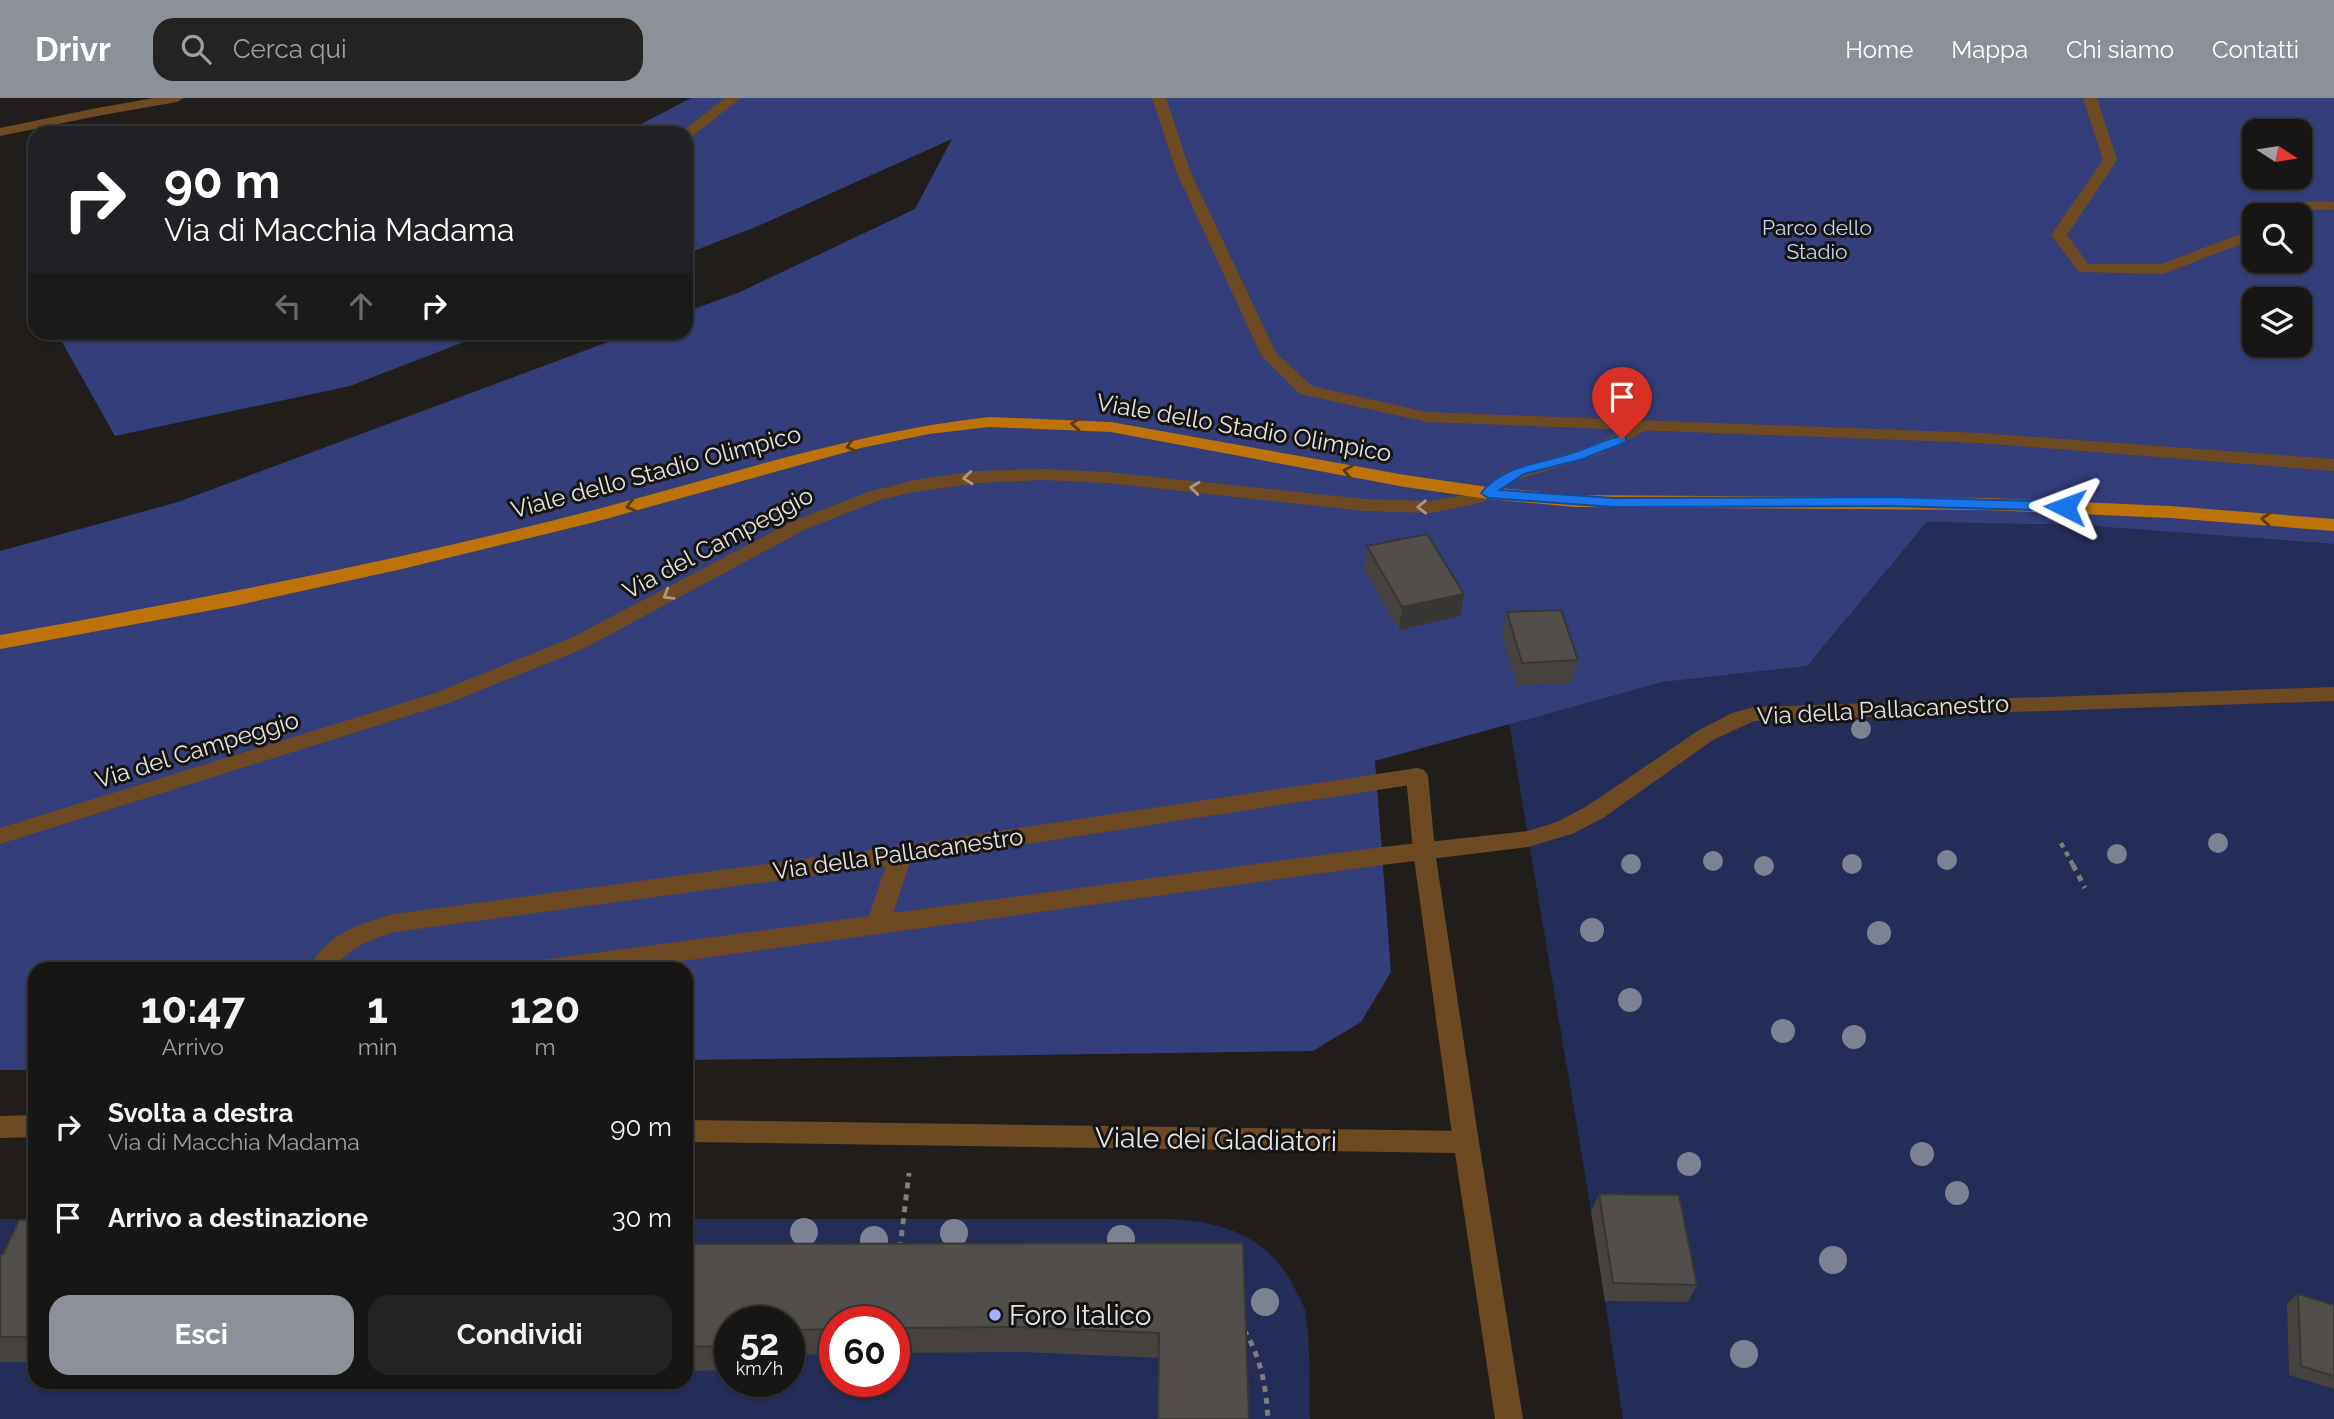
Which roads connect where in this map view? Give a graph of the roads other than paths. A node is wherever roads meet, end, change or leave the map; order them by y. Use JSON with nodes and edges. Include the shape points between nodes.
{"nodes":[{"id":1,"x":177,"y":98,"type":"edge"},
{"id":2,"x":734,"y":98,"type":"edge"},
{"id":3,"x":1158,"y":98,"type":"edge"},
{"id":4,"x":2090,"y":98,"type":"edge"},
{"id":5,"x":28,"y":126,"type":"edge"},
{"id":6,"x":29,"y":126,"type":"edge"},
{"id":7,"x":693,"y":129,"type":"edge"},
{"id":8,"x":0,"y":132,"type":"edge"},
{"id":9,"x":2312,"y":205,"type":"edge"},
{"id":10,"x":2334,"y":206,"type":"edge"},
{"id":11,"x":2242,"y":239,"type":"edge"},
{"id":12,"x":1641,"y":426,"type":"junction"},
{"id":13,"x":2334,"y":465,"type":"edge"},
{"id":14,"x":1488,"y":493,"type":"junction"},
{"id":15,"x":2334,"y":525,"type":"edge"},
{"id":16,"x":0,"y":642,"type":"edge"},
{"id":17,"x":2334,"y":694,"type":"edge"},
{"id":18,"x":0,"y":836,"type":"edge"},
{"id":19,"x":1424,"y":851,"type":"junction"},
{"id":20,"x":901,"y":855,"type":"junction"},
{"id":21,"x":878,"y":925,"type":"junction"},
{"id":22,"x":325,"y":962,"type":"edge"},
{"id":23,"x":603,"y":962,"type":"edge"},
{"id":24,"x":28,"y":1126,"type":"edge"},
{"id":25,"x":0,"y":1127,"type":"edge"},
{"id":26,"x":693,"y":1131,"type":"edge"},
{"id":27,"x":1466,"y":1142,"type":"junction"},
{"id":28,"x":1509,"y":1419,"type":"edge"}],
"edges":[{"from":1,"to":6,"type":"street"},
{"from":2,"to":7,"type":"street"},
{"from":3,"to":12,"type":"street","via":[[1183,172],[1269,355],[1306,390],[1427,417]]},
{"from":4,"to":11,"type":"street","via":[[2110,160],[2059,235],[2084,269],[2163,269]]},
{"from":5,"to":8,"type":"street"},
{"from":9,"to":10,"type":"street"},
{"from":12,"to":13,"type":"street","via":[[1980,438]]},
{"from":12,"to":14,"type":"street","name":"Via del Campeggio","via":[[1596,450],[1510,476]]},
{"from":15,"to":14,"type":"main road","name":"Viale dello Stadio Olimpico","one_way":true,"via":[[2045,506],[1613,502]]},
{"from":14,"to":16,"type":"main road","name":"Viale dello Stadio Olimpico","one_way":true,"via":[[1111,427],[967,424],[859,443],[402,564]]},
{"from":14,"to":18,"type":"street","name":"Via del Campeggio","one_way":true,"via":[[1450,505],[1401,506],[1038,475],[962,478],[890,491],[786,530],[583,641],[497,678]]},
{"from":17,"to":19,"type":"street","name":"Via della Pallacanestro","via":[[1754,715],[1706,735],[1639,785],[1564,828],[1528,839]]},
{"from":19,"to":20,"type":"street","name":"Via della Pallacanestro","via":[[1417,776]]},
{"from":19,"to":21,"type":"street","name":"Via della Pallacanestro"},
{"from":19,"to":27,"type":"street","name":"Via della Pallacanestro"},
{"from":20,"to":21,"type":"street"},
{"from":20,"to":22,"type":"street","name":"Via della Pallacanestro","via":[[394,923],[353,939]]},
{"from":21,"to":23,"type":"street","name":"Via della Pallacanestro"},
{"from":24,"to":25,"type":"street"},
{"from":26,"to":27,"type":"street","name":"Viale dei Gladiatori"},
{"from":27,"to":28,"type":"street"}]}
